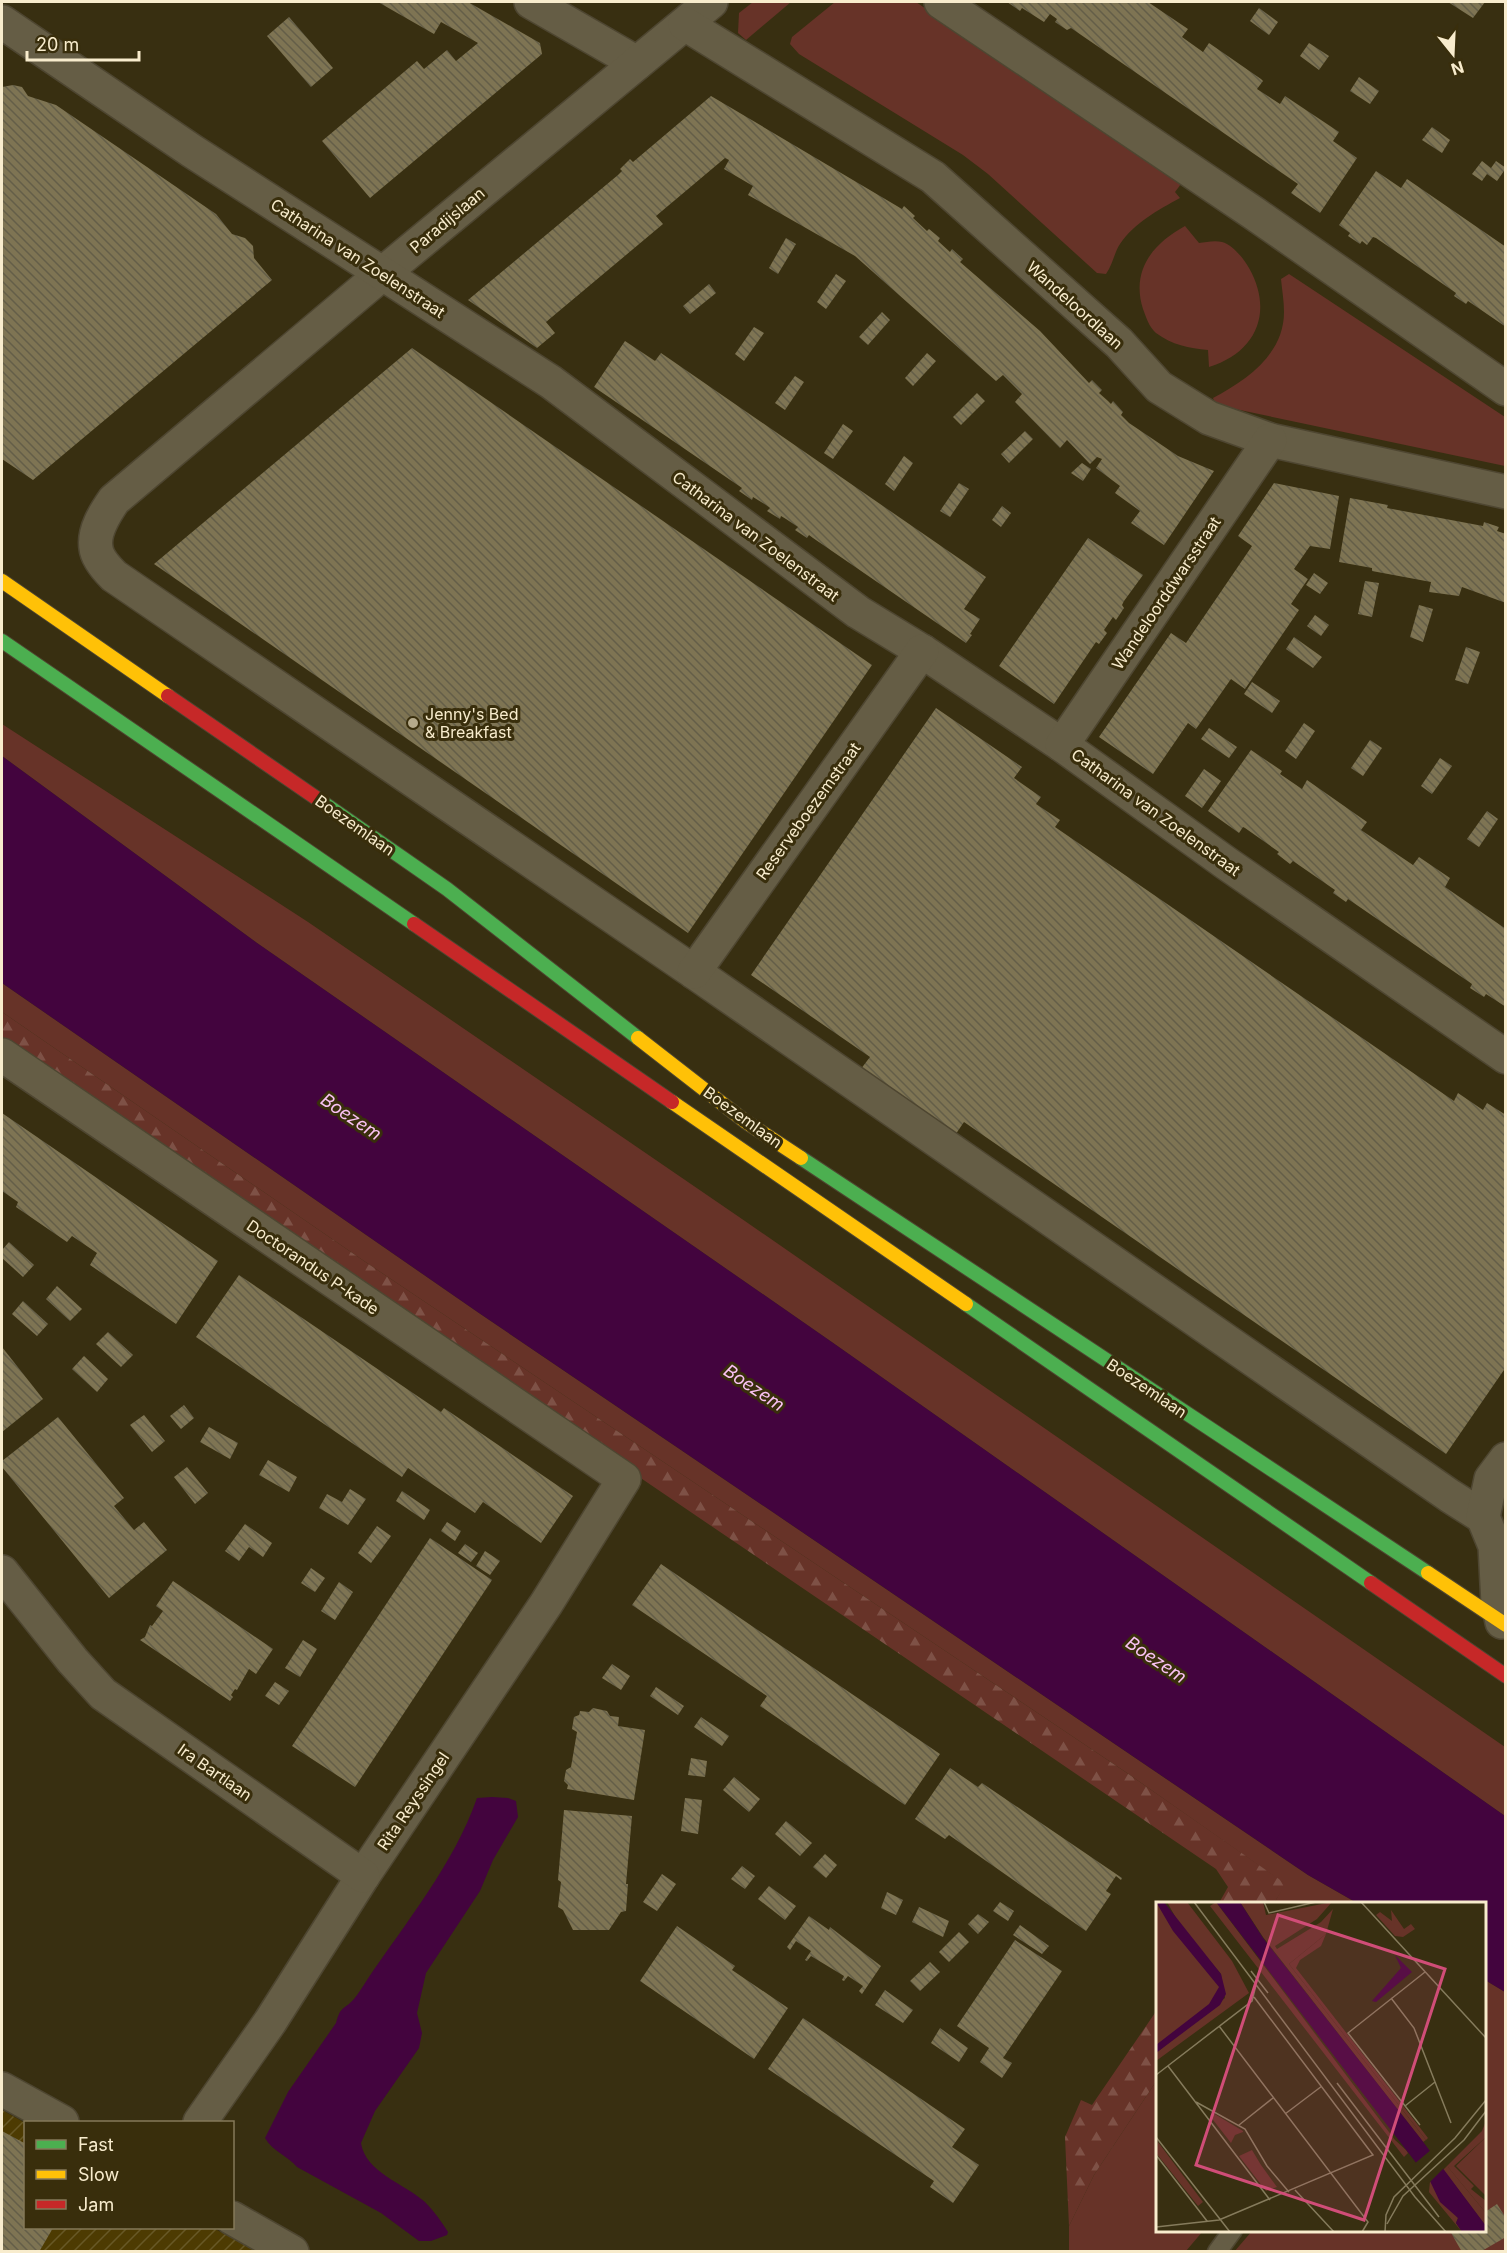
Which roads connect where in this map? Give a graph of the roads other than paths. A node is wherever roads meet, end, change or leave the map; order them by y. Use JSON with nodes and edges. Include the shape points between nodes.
{"nodes":[{"id":1,"x":531,"y":2,"type":"edge"},
{"id":2,"x":711,"y":2,"type":"edge"},
{"id":3,"x":941,"y":2,"type":"edge"},
{"id":4,"x":2,"y":22,"type":"edge"},
{"id":5,"x":685,"y":24,"type":"junction"},
{"id":6,"x":637,"y":63,"type":"junction"},
{"id":7,"x":382,"y":274,"type":"junction"},
{"id":8,"x":1506,"y":389,"type":"edge"},
{"id":9,"x":1270,"y":440,"type":"junction"},
{"id":10,"x":1506,"y":492,"type":"edge"},
{"id":11,"x":2,"y":581,"type":"edge"},
{"id":12,"x":2,"y":641,"type":"edge"},
{"id":13,"x":922,"y":651,"type":"junction"},
{"id":14,"x":1062,"y":745,"type":"junction"},
{"id":15,"x":694,"y":972,"type":"junction"},
{"id":16,"x":2,"y":1055,"type":"edge"},
{"id":17,"x":1506,"y":1057,"type":"edge"},
{"id":18,"x":1506,"y":1459,"type":"edge"},
{"id":19,"x":624,"y":1479,"type":"joint"},
{"id":20,"x":1483,"y":1516,"type":"junction"},
{"id":21,"x":2,"y":1572,"type":"edge"},
{"id":22,"x":1504,"y":1623,"type":"edge"},
{"id":23,"x":1506,"y":1676,"type":"edge"},
{"id":24,"x":363,"y":1876,"type":"junction"},
{"id":25,"x":2,"y":2089,"type":"edge"},
{"id":26,"x":60,"y":2121,"type":"edge"},
{"id":27,"x":201,"y":2121,"type":"edge"},
{"id":28,"x":234,"y":2219,"type":"edge"},
{"id":29,"x":1232,"y":2232,"type":"edge"},
{"id":30,"x":292,"y":2252,"type":"edge"},
{"id":31,"x":1217,"y":2252,"type":"edge"}],
"edges":[{"from":1,"to":6,"type":"street"},
{"from":2,"to":5,"type":"street","name":"Paradijslaan"},
{"from":3,"to":8,"type":"street"},
{"from":4,"to":7,"type":"street","name":"Catharina van Zoelenstraat"},
{"from":5,"to":6,"type":"street","name":"Paradijslaan"},
{"from":5,"to":9,"type":"street","name":"Wandeloordlaan","via":[[933,177],[1119,343],[1159,387],[1209,418]]},
{"from":6,"to":7,"type":"street","name":"Paradijslaan"},
{"from":7,"to":13,"type":"street","name":"Catharina van Zoelenstraat","via":[[550,382],[858,612]]},
{"from":7,"to":15,"type":"street","name":"Paradijslaan","via":[[114,500],[102,517],[96,548],[114,576]]},
{"from":9,"to":10,"type":"street","name":"Wandeloordlaan"},
{"from":9,"to":14,"type":"street","name":"Wandeloorddwarsstraat"},
{"from":11,"to":22,"type":"main road","name":"Boezemlaan","via":[[447,889],[746,1122]]},
{"from":12,"to":23,"type":"main road","name":"Boezemlaan"},
{"from":13,"to":14,"type":"street","name":"Catharina van Zoelenstraat"},
{"from":13,"to":15,"type":"street","name":"Reserveboezemstraat"},
{"from":14,"to":17,"type":"street","name":"Catharina van Zoelenstraat"},
{"from":15,"to":20,"type":"street"},
{"from":16,"to":19,"type":"street","name":"Doctorandus P-kade"},
{"from":18,"to":20,"type":"street","via":[[1491,1479]]},
{"from":19,"to":24,"type":"street","name":"Rita Reyssingel","via":[[546,1604]]},
{"from":20,"to":22,"type":"street","via":[[1494,1546],[1498,1603]]},
{"from":21,"to":24,"type":"street","name":"Ira Bartlaan","via":[[103,1694]]},
{"from":24,"to":27,"type":"street","name":"Rita Reyssingel","via":[[270,2022]]},
{"from":25,"to":26,"type":"street"},
{"from":28,"to":30,"type":"street"},
{"from":29,"to":31,"type":"lane"}]}
